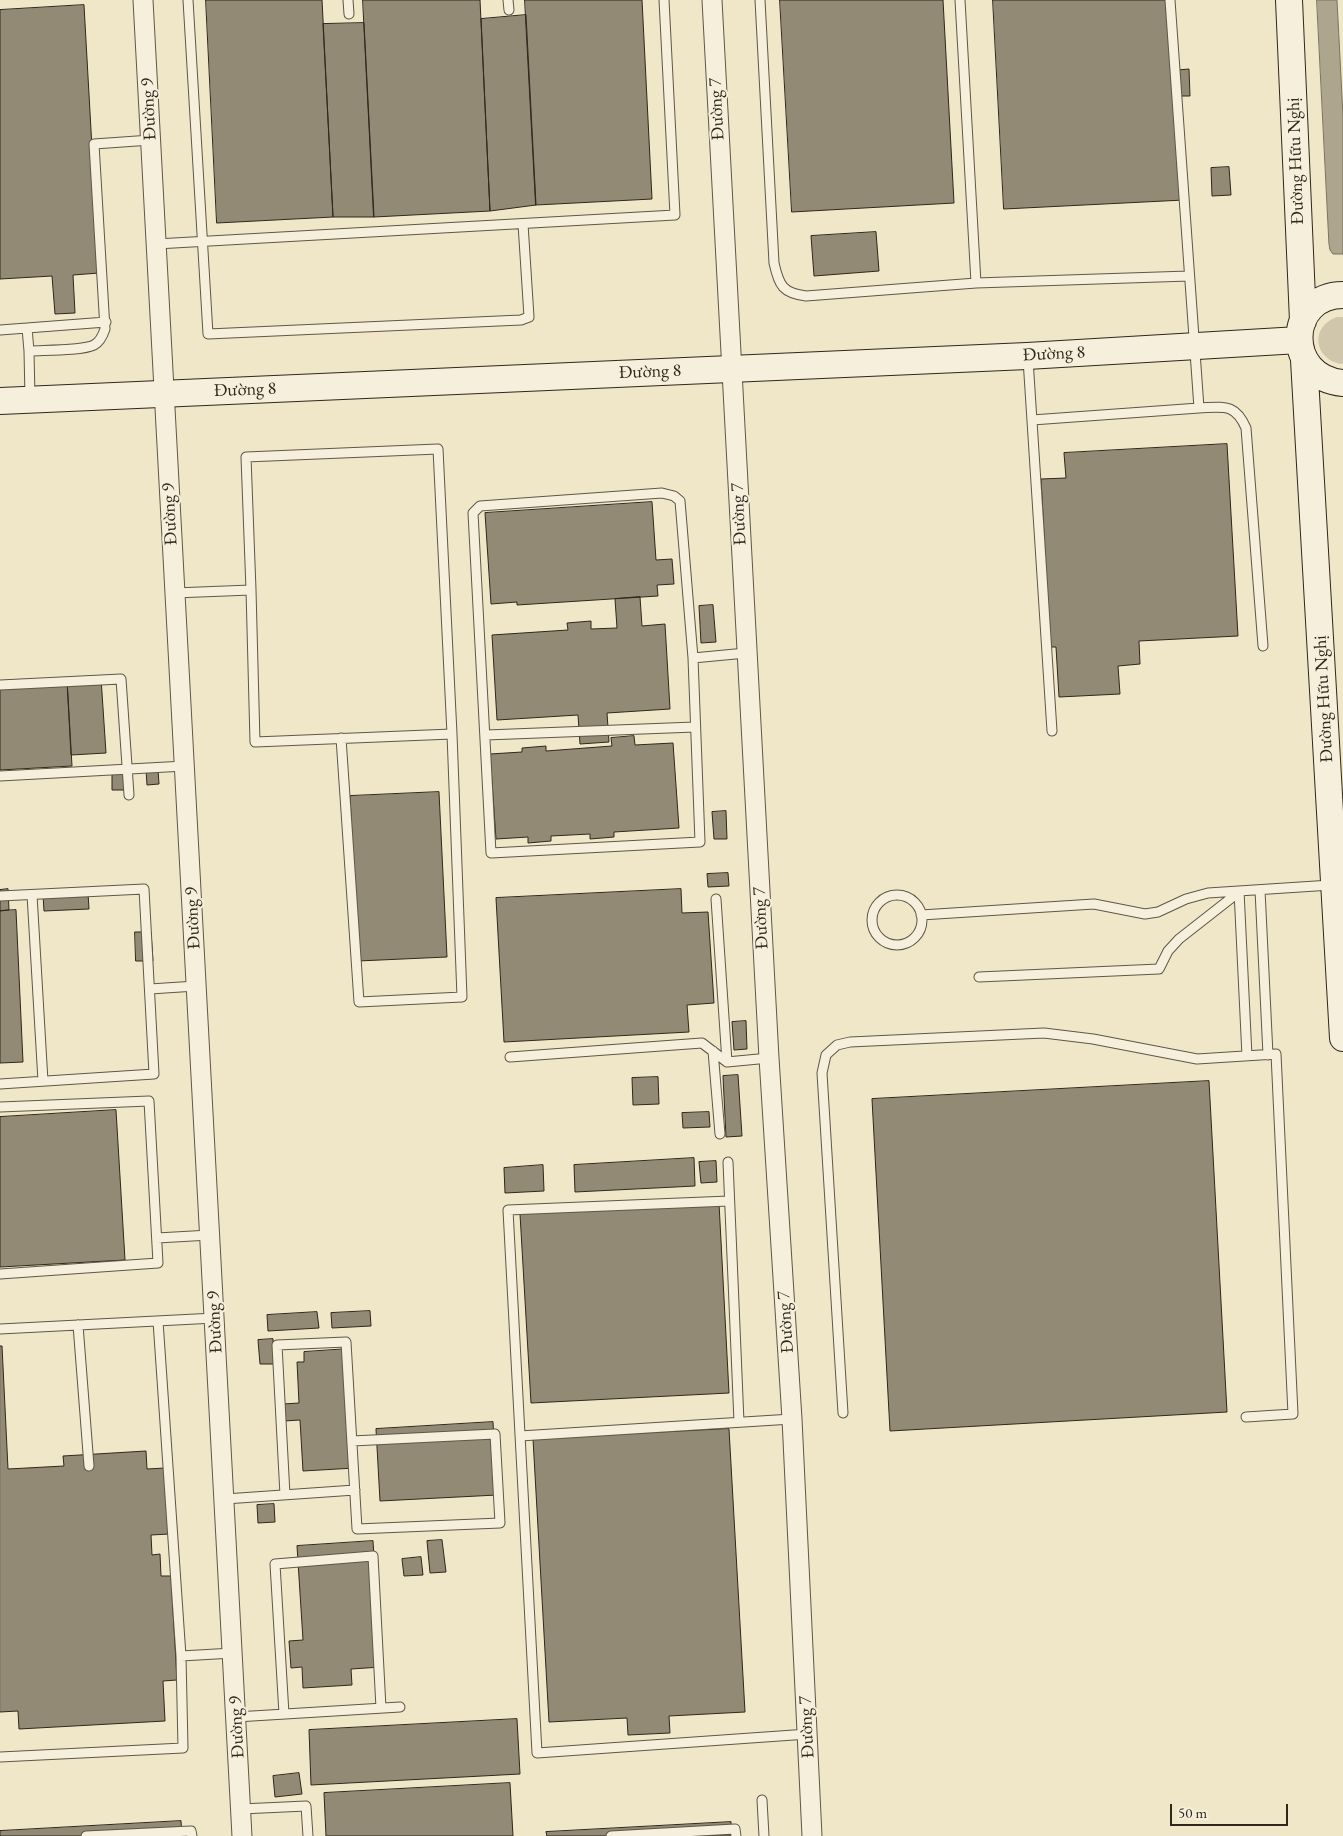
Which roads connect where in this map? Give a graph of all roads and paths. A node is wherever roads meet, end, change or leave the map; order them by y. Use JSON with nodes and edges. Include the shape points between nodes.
{"nodes":[{"id":1,"x":143,"y":0,"type":"edge"},
{"id":2,"x":188,"y":0,"type":"edge"},
{"id":3,"x":348,"y":0,"type":"edge"},
{"id":4,"x":508,"y":0,"type":"edge"},
{"id":5,"x":664,"y":0,"type":"edge"},
{"id":6,"x":712,"y":0,"type":"edge"},
{"id":7,"x":760,"y":0,"type":"edge"},
{"id":8,"x":960,"y":0,"type":"edge"},
{"id":9,"x":1170,"y":0,"type":"edge"},
{"id":10,"x":1289,"y":0,"type":"edge"},
{"id":11,"x":509,"y":10,"type":"dead end"},
{"id":12,"x":349,"y":14,"type":"dead end"},
{"id":13,"x":151,"y":140,"type":"junction"},
{"id":14,"x":523,"y":224,"type":"junction"},
{"id":15,"x":201,"y":242,"type":"junction"},
{"id":16,"x":156,"y":244,"type":"junction"},
{"id":17,"x":1189,"y":276,"type":"junction"},
{"id":18,"x":976,"y":283,"type":"junction"},
{"id":19,"x":1343,"y":295,"type":"edge"},
{"id":20,"x":106,"y":322,"type":"junction"},
{"id":21,"x":27,"y":328,"type":"junction"},
{"id":22,"x":0,"y":330,"type":"edge"},
{"id":23,"x":1302,"y":340,"type":"junction"},
{"id":24,"x":1195,"y":347,"type":"junction"},
{"id":25,"x":28,"y":351,"type":"junction"},
{"id":26,"x":1027,"y":356,"type":"junction"},
{"id":27,"x":731,"y":369,"type":"junction"},
{"id":28,"x":1343,"y":383,"type":"edge"},
{"id":29,"x":165,"y":393,"type":"junction"},
{"id":30,"x":30,"y":399,"type":"junction"},
{"id":31,"x":0,"y":401,"type":"edge"},
{"id":32,"x":1199,"y":408,"type":"junction"},
{"id":33,"x":1032,"y":420,"type":"junction"},
{"id":34,"x":251,"y":590,"type":"junction"},
{"id":35,"x":174,"y":593,"type":"junction"},
{"id":36,"x":1263,"y":646,"type":"dead end"},
{"id":37,"x":746,"y":653,"type":"junction"},
{"id":38,"x":693,"y":658,"type":"junction"},
{"id":39,"x":0,"y":685,"type":"edge"},
{"id":40,"x":695,"y":727,"type":"junction"},
{"id":41,"x":1052,"y":731,"type":"dead end"},
{"id":42,"x":452,"y":734,"type":"junction"},
{"id":43,"x":486,"y":736,"type":"junction"},
{"id":44,"x":341,"y":738,"type":"junction"},
{"id":45,"x":185,"y":766,"type":"junction"},
{"id":46,"x":128,"y":769,"type":"junction"},
{"id":47,"x":0,"y":776,"type":"edge"},
{"id":48,"x":129,"y":795,"type":"dead end"},
{"id":49,"x":1334,"y":885,"type":"junction"},
{"id":50,"x":1260,"y":890,"type":"junction"},
{"id":51,"x":1239,"y":892,"type":"junction"},
{"id":52,"x":32,"y":895,"type":"junction"},
{"id":53,"x":0,"y":896,"type":"edge"},
{"id":54,"x":716,"y":898,"type":"dead end"},
{"id":55,"x":921,"y":915,"type":"junction"},
{"id":56,"x":979,"y":977,"type":"dead end"},
{"id":57,"x":196,"y":986,"type":"junction"},
{"id":58,"x":150,"y":989,"type":"junction"},
{"id":59,"x":1343,"y":1038,"type":"edge"},
{"id":60,"x":713,"y":1051,"type":"junction"},
{"id":61,"x":1268,"y":1055,"type":"junction"},
{"id":62,"x":1247,"y":1056,"type":"junction"},
{"id":63,"x":510,"y":1057,"type":"dead end"},
{"id":64,"x":769,"y":1058,"type":"junction"},
{"id":65,"x":727,"y":1062,"type":"junction"},
{"id":66,"x":43,"y":1081,"type":"junction"},
{"id":67,"x":0,"y":1084,"type":"edge"},
{"id":68,"x":0,"y":1107,"type":"edge"},
{"id":69,"x":720,"y":1134,"type":"dead end"},
{"id":70,"x":728,"y":1162,"type":"dead end"},
{"id":71,"x":729,"y":1201,"type":"junction"},
{"id":72,"x":210,"y":1235,"type":"junction"},
{"id":73,"x":157,"y":1238,"type":"junction"},
{"id":74,"x":0,"y":1274,"type":"edge"},
{"id":75,"x":215,"y":1318,"type":"junction"},
{"id":76,"x":158,"y":1320,"type":"junction"},
{"id":77,"x":78,"y":1325,"type":"junction"},
{"id":78,"x":0,"y":1330,"type":"edge"},
{"id":79,"x":843,"y":1412,"type":"dead end"},
{"id":80,"x":1246,"y":1417,"type":"dead end"},
{"id":81,"x":792,"y":1419,"type":"junction"},
{"id":82,"x":738,"y":1422,"type":"junction"},
{"id":83,"x":520,"y":1436,"type":"junction"},
{"id":84,"x":352,"y":1441,"type":"junction"},
{"id":85,"x":89,"y":1466,"type":"dead end"},
{"id":86,"x":355,"y":1490,"type":"junction"},
{"id":87,"x":285,"y":1495,"type":"junction"},
{"id":88,"x":225,"y":1499,"type":"junction"},
{"id":89,"x":233,"y":1653,"type":"junction"},
{"id":90,"x":181,"y":1656,"type":"junction"},
{"id":91,"x":400,"y":1707,"type":"dead end"},
{"id":92,"x":381,"y":1708,"type":"junction"},
{"id":93,"x":284,"y":1714,"type":"junction"},
{"id":94,"x":236,"y":1717,"type":"junction"},
{"id":95,"x":808,"y":1734,"type":"junction"},
{"id":96,"x":0,"y":1757,"type":"edge"},
{"id":97,"x":762,"y":1800,"type":"dead end"},
{"id":98,"x":241,"y":1809,"type":"junction"},
{"id":99,"x":86,"y":1836,"type":"edge"},
{"id":100,"x":192,"y":1836,"type":"edge"},
{"id":101,"x":242,"y":1836,"type":"edge"},
{"id":102,"x":308,"y":1836,"type":"edge"},
{"id":103,"x":611,"y":1836,"type":"edge"},
{"id":104,"x":736,"y":1836,"type":"edge"},
{"id":105,"x":764,"y":1836,"type":"edge"},
{"id":106,"x":812,"y":1836,"type":"edge"}],
"edges":[{"from":1,"to":13,"type":"street","name":"Đường 9"},
{"from":2,"to":15,"type":"lane"},
{"from":3,"to":12,"type":"lane"},
{"from":4,"to":11,"type":"lane"},
{"from":5,"to":14,"type":"lane","via":[[675,215]]},
{"from":6,"to":27,"type":"street","name":"Đường 7"},
{"from":7,"to":18,"type":"lane","via":[[774,263],[784,289],[806,296]]},
{"from":8,"to":18,"type":"lane"},
{"from":9,"to":17,"type":"lane"},
{"from":10,"to":23,"type":"street","name":"Đường Hữu Nghị"},
{"from":13,"to":16,"type":"street","name":"Đường 9"},
{"from":13,"to":20,"type":"lane","via":[[94,144]]},
{"from":14,"to":15,"type":"lane"},
{"from":14,"to":15,"type":"lane","via":[[529,317],[521,320],[208,334]]},
{"from":15,"to":16,"type":"lane"},
{"from":16,"to":29,"type":"street","name":"Đường 9"},
{"from":17,"to":18,"type":"lane"},
{"from":17,"to":24,"type":"lane"},
{"from":19,"to":23,"type":"street","via":[[1321,300],[1314,306]]},
{"from":20,"to":21,"type":"lane"},
{"from":20,"to":25,"type":"lane","via":[[101,338],[94,345]]},
{"from":21,"to":22,"type":"lane"},
{"from":21,"to":25,"type":"lane"},
{"from":23,"to":24,"type":"street","name":"Đường 8"},
{"from":23,"to":28,"type":"street","via":[[1317,374],[1325,380]]},
{"from":23,"to":49,"type":"street","name":"Đường Hữu Nghị"},
{"from":24,"to":26,"type":"street","name":"Đường 8"},
{"from":24,"to":32,"type":"lane"},
{"from":25,"to":30,"type":"lane"},
{"from":26,"to":27,"type":"street","name":"Đường 8"},
{"from":26,"to":33,"type":"lane"},
{"from":27,"to":29,"type":"street","name":"Đường 8"},
{"from":27,"to":37,"type":"street","name":"Đường 7"},
{"from":29,"to":30,"type":"street","name":"Đường 8"},
{"from":29,"to":35,"type":"street","name":"Đường 9"},
{"from":30,"to":31,"type":"street","name":"Đường 8"},
{"from":32,"to":33,"type":"lane"},
{"from":32,"to":36,"type":"lane","via":[[1233,409],[1241,416],[1246,428]]},
{"from":33,"to":41,"type":"lane"},
{"from":34,"to":35,"type":"lane"},
{"from":34,"to":42,"type":"lane","via":[[246,457],[438,448]]},
{"from":34,"to":44,"type":"lane","via":[[254,742]]},
{"from":35,"to":45,"type":"street","name":"Đường 9"},
{"from":37,"to":38,"type":"lane"},
{"from":37,"to":64,"type":"street","name":"Đường 7"},
{"from":38,"to":40,"type":"lane"},
{"from":38,"to":43,"type":"lane","via":[[680,501],[674,496],[662,493],[480,506],[473,513]]},
{"from":39,"to":46,"type":"lane","via":[[121,679]]},
{"from":40,"to":43,"type":"lane"},
{"from":40,"to":43,"type":"lane","via":[[700,842],[491,853]]},
{"from":42,"to":44,"type":"lane"},
{"from":42,"to":44,"type":"lane","via":[[462,997],[359,1002]]},
{"from":45,"to":46,"type":"lane"},
{"from":45,"to":57,"type":"street","name":"Đường 9"},
{"from":46,"to":47,"type":"lane"},
{"from":46,"to":48,"type":"lane"},
{"from":49,"to":50,"type":"lane"},
{"from":49,"to":59,"type":"street","name":"Đường Hữu Nghị"},
{"from":50,"to":51,"type":"lane"},
{"from":50,"to":61,"type":"lane"},
{"from":51,"to":55,"type":"lane","via":[[1208,893],[1144,914],[1085,904]]},
{"from":51,"to":56,"type":"lane","via":[[1179,939],[1159,968]]},
{"from":51,"to":62,"type":"lane"},
{"from":52,"to":53,"type":"lane"},
{"from":52,"to":58,"type":"lane","via":[[144,889]]},
{"from":52,"to":66,"type":"lane"},
{"from":54,"to":65,"type":"lane"},
{"from":55,"to":55,"type":"lane","via":[[913,901],[898,895],[883,899],[873,912],[872,920],[878,936],[892,944],[900,944],[914,938],[922,924]]},
{"from":57,"to":58,"type":"lane"},
{"from":57,"to":72,"type":"street","name":"Đường 9"},
{"from":58,"to":66,"type":"lane","via":[[154,1074]]},
{"from":60,"to":63,"type":"lane","via":[[702,1043]]},
{"from":60,"to":65,"type":"lane"},
{"from":60,"to":69,"type":"lane"},
{"from":61,"to":62,"type":"lane"},
{"from":61,"to":80,"type":"lane","via":[[1276,1054],[1293,1414]]},
{"from":62,"to":79,"type":"lane","via":[[1196,1058],[1044,1033],[850,1042],[829,1051],[822,1073]]},
{"from":64,"to":65,"type":"lane"},
{"from":64,"to":81,"type":"street","name":"Đường 7"},
{"from":66,"to":67,"type":"lane"},
{"from":68,"to":73,"type":"lane","via":[[149,1101]]},
{"from":70,"to":71,"type":"lane"},
{"from":71,"to":82,"type":"lane"},
{"from":71,"to":83,"type":"lane","via":[[508,1210]]},
{"from":72,"to":73,"type":"lane"},
{"from":72,"to":75,"type":"street","name":"Đường 9"},
{"from":73,"to":74,"type":"lane","via":[[158,1263]]},
{"from":75,"to":76,"type":"lane"},
{"from":75,"to":88,"type":"street","name":"Đường 9"},
{"from":76,"to":77,"type":"lane"},
{"from":76,"to":90,"type":"lane"},
{"from":77,"to":78,"type":"lane"},
{"from":77,"to":85,"type":"lane"},
{"from":81,"to":82,"type":"lane"},
{"from":81,"to":95,"type":"street","name":"Đường 7"},
{"from":82,"to":83,"type":"lane"},
{"from":83,"to":95,"type":"lane","via":[[537,1752]]},
{"from":84,"to":86,"type":"lane"},
{"from":84,"to":86,"type":"lane","via":[[495,1434],[500,1523],[357,1528]]},
{"from":84,"to":87,"type":"lane","via":[[346,1342],[277,1345]]},
{"from":86,"to":87,"type":"lane"},
{"from":87,"to":88,"type":"lane"},
{"from":88,"to":89,"type":"street","name":"Đường 9"},
{"from":89,"to":90,"type":"lane"},
{"from":89,"to":94,"type":"street","name":"Đường 9"},
{"from":90,"to":96,"type":"lane","via":[[183,1748]]},
{"from":91,"to":92,"type":"lane"},
{"from":92,"to":93,"type":"lane"},
{"from":92,"to":93,"type":"lane","via":[[373,1556],[275,1564]]},
{"from":93,"to":94,"type":"lane"},
{"from":94,"to":98,"type":"street","name":"Đường 9"},
{"from":95,"to":106,"type":"street","name":"Đường 7"},
{"from":97,"to":105,"type":"lane"},
{"from":98,"to":101,"type":"street","name":"Đường 9"},
{"from":98,"to":102,"type":"lane","via":[[306,1806]]},
{"from":99,"to":100,"type":"lane","via":[[191,1831]]},
{"from":103,"to":104,"type":"lane","via":[[735,1829]]}]}
